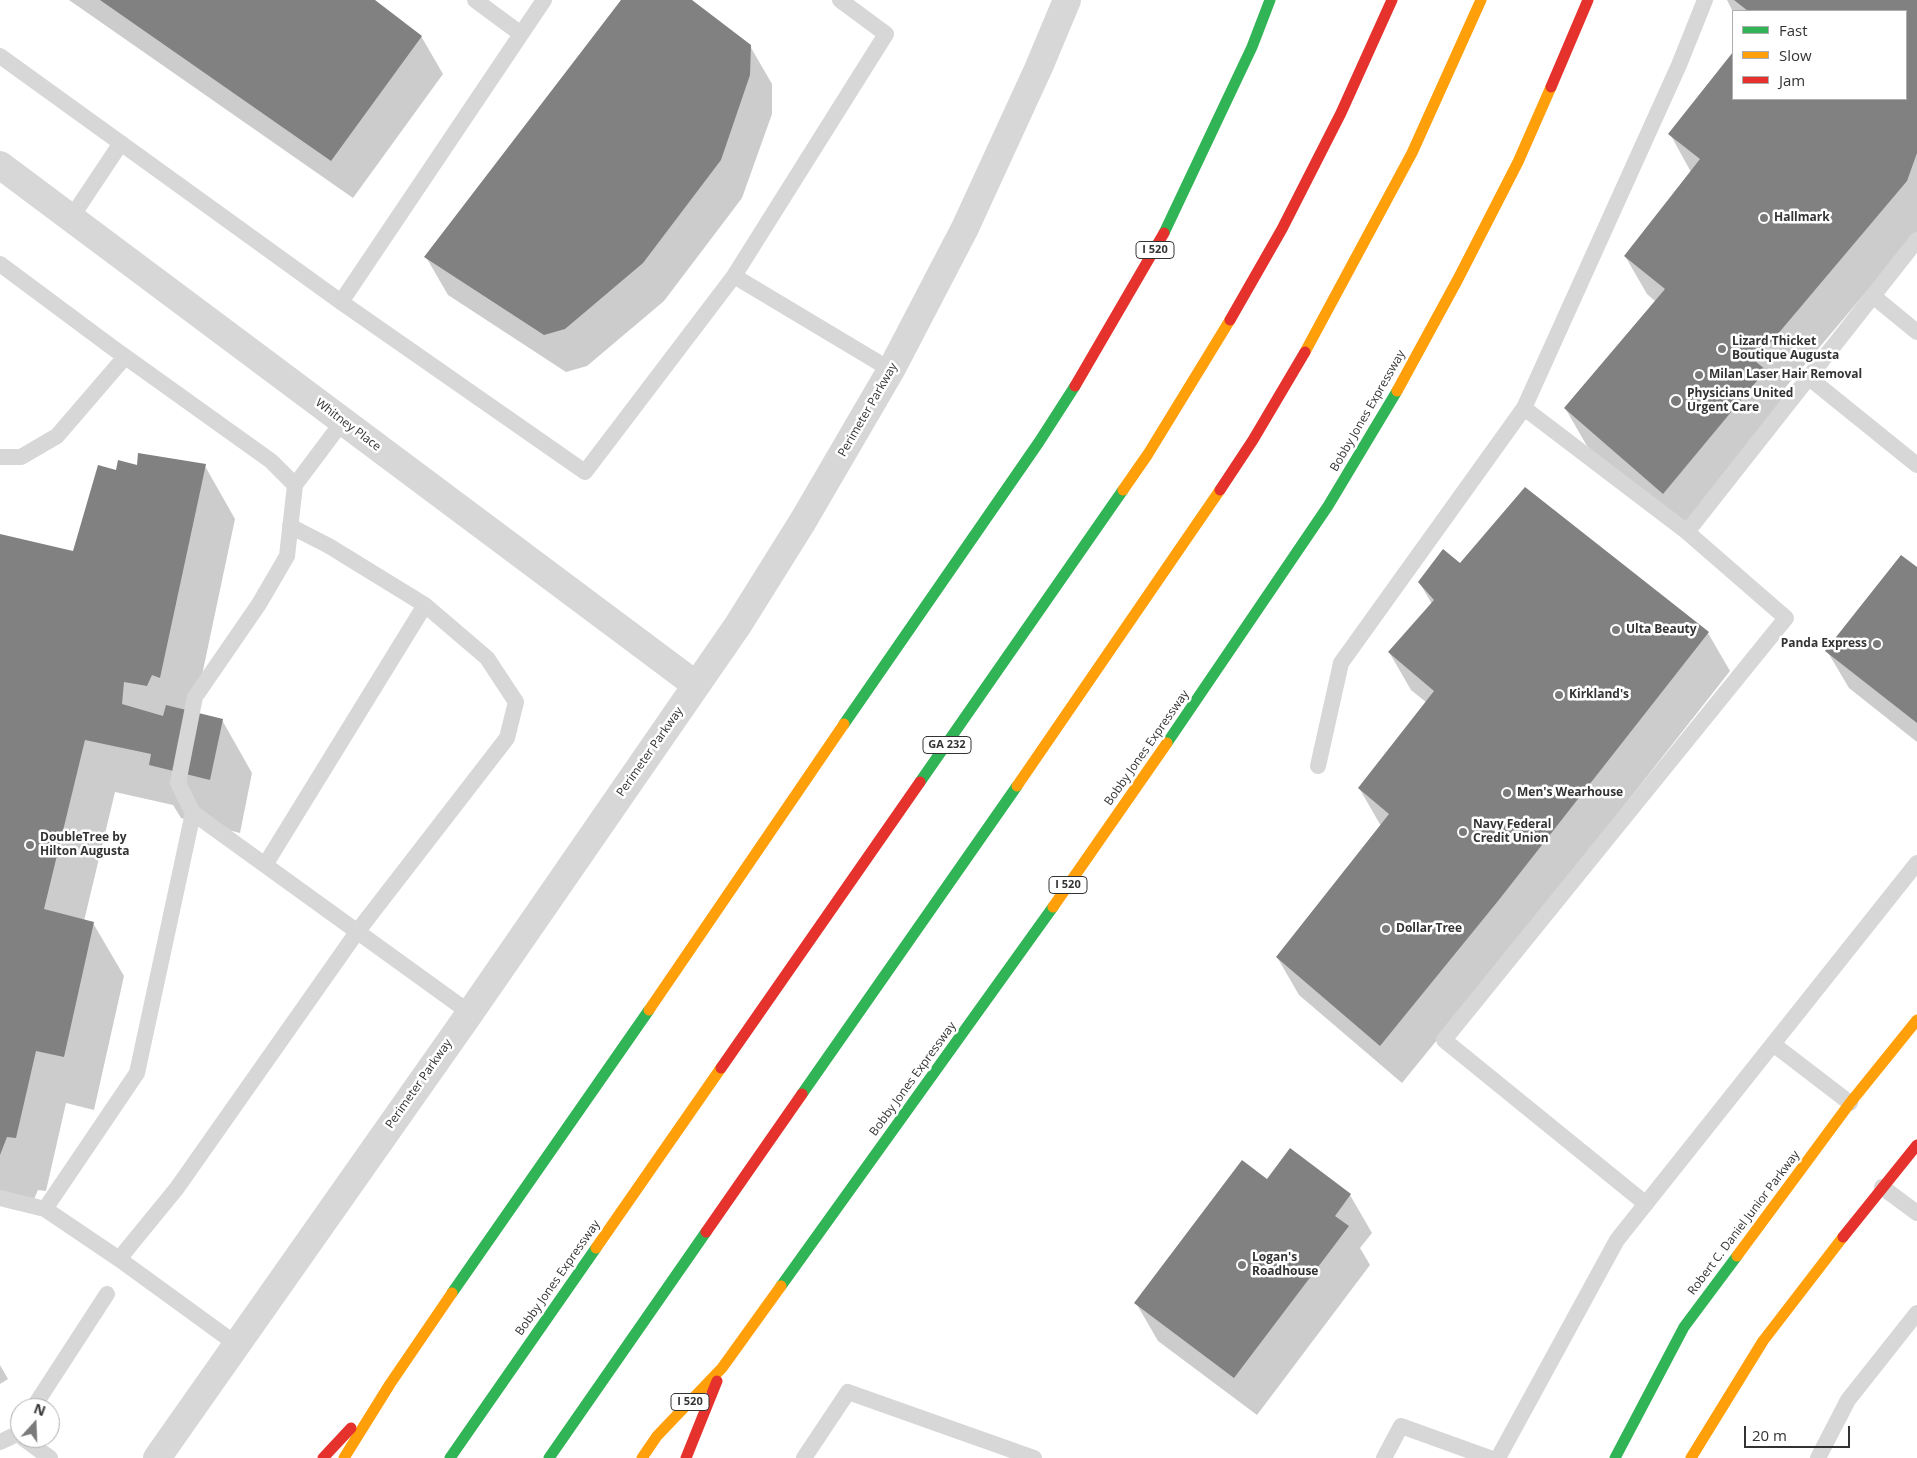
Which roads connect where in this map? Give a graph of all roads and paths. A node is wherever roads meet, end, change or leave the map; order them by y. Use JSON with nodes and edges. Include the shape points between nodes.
{"nodes":[{"id":1,"x":475,"y":0,"type":"edge"},
{"id":2,"x":544,"y":0,"type":"edge"},
{"id":3,"x":840,"y":0,"type":"edge"},
{"id":4,"x":1270,"y":0,"type":"edge"},
{"id":5,"x":1392,"y":0,"type":"edge"},
{"id":6,"x":1481,"y":0,"type":"edge"},
{"id":7,"x":1588,"y":0,"type":"edge"},
{"id":8,"x":1705,"y":0,"type":"edge"},
{"id":9,"x":1063,"y":2,"type":"edge"},
{"id":10,"x":521,"y":34,"type":"junction"},
{"id":11,"x":0,"y":56,"type":"edge"},
{"id":12,"x":121,"y":143,"type":"junction"},
{"id":13,"x":0,"y":166,"type":"edge"},
{"id":14,"x":71,"y":218,"type":"junction"},
{"id":15,"x":1917,"y":240,"type":"edge"},
{"id":16,"x":0,"y":264,"type":"edge"},
{"id":17,"x":734,"y":276,"type":"junction"},
{"id":18,"x":1873,"y":296,"type":"junction"},
{"id":19,"x":341,"y":302,"type":"junction"},
{"id":20,"x":1917,"y":332,"type":"edge"},
{"id":21,"x":125,"y":357,"type":"junction"},
{"id":22,"x":891,"y":370,"type":"junction"},
{"id":23,"x":1808,"y":378,"type":"junction"},
{"id":24,"x":1524,"y":408,"type":"junction"},
{"id":25,"x":343,"y":421,"type":"junction"},
{"id":26,"x":0,"y":457,"type":"edge"},
{"id":27,"x":1917,"y":465,"type":"edge"},
{"id":28,"x":295,"y":485,"type":"junction"},
{"id":29,"x":290,"y":526,"type":"junction"},
{"id":30,"x":1687,"y":532,"type":"junction"},
{"id":31,"x":425,"y":606,"type":"junction"},
{"id":32,"x":696,"y":685,"type":"junction"},
{"id":33,"x":1318,"y":766,"type":"dead end"},
{"id":34,"x":193,"y":813,"type":"junction"},
{"id":35,"x":1917,"y":863,"type":"edge"},
{"id":36,"x":265,"y":865,"type":"junction"},
{"id":37,"x":357,"y":932,"type":"junction"},
{"id":38,"x":470,"y":1013,"type":"junction"},
{"id":39,"x":1917,"y":1020,"type":"edge"},
{"id":40,"x":1773,"y":1044,"type":"junction"},
{"id":41,"x":1850,"y":1103,"type":"junction"},
{"id":42,"x":1917,"y":1145,"type":"edge"},
{"id":43,"x":1882,"y":1187,"type":"junction"},
{"id":44,"x":0,"y":1198,"type":"edge"},
{"id":45,"x":1646,"y":1204,"type":"junction"},
{"id":46,"x":45,"y":1209,"type":"junction"},
{"id":47,"x":1917,"y":1213,"type":"edge"},
{"id":48,"x":119,"y":1259,"type":"junction"},
{"id":49,"x":107,"y":1294,"type":"dead end"},
{"id":50,"x":1917,"y":1313,"type":"edge"},
{"id":51,"x":236,"y":1344,"type":"junction"},
{"id":52,"x":722,"y":1368,"type":"junction"},
{"id":53,"x":390,"y":1384,"type":"junction"},
{"id":54,"x":40,"y":1398,"type":"edge"},
{"id":55,"x":38,"y":1448,"type":"edge"},
{"id":56,"x":50,"y":1458,"type":"edge"},
{"id":57,"x":157,"y":1458,"type":"edge"},
{"id":58,"x":323,"y":1458,"type":"edge"},
{"id":59,"x":344,"y":1458,"type":"edge"},
{"id":60,"x":450,"y":1458,"type":"edge"},
{"id":61,"x":549,"y":1458,"type":"edge"},
{"id":62,"x":642,"y":1458,"type":"edge"},
{"id":63,"x":686,"y":1458,"type":"edge"},
{"id":64,"x":804,"y":1458,"type":"edge"},
{"id":65,"x":1034,"y":1458,"type":"edge"},
{"id":66,"x":1384,"y":1458,"type":"edge"},
{"id":67,"x":1490,"y":1458,"type":"edge"},
{"id":68,"x":1498,"y":1458,"type":"edge"},
{"id":69,"x":1615,"y":1458,"type":"edge"},
{"id":70,"x":1691,"y":1458,"type":"edge"},
{"id":71,"x":1818,"y":1458,"type":"edge"}],
"edges":[{"from":1,"to":10,"type":"lane"},
{"from":2,"to":10,"type":"lane"},
{"from":3,"to":17,"type":"lane","via":[[886,34]]},
{"from":4,"to":53,"type":"main road","number":"I 520","via":[[1252,47],[1160,242],[1044,434]]},
{"from":5,"to":60,"type":"main road","name":"Bobby Jones Expressway","number":"GA 232","via":[[1341,113],[1282,230],[1148,454]]},
{"from":6,"to":61,"type":"main road","via":[[1412,153],[1321,325],[1253,440],[1143,605]]},
{"from":7,"to":52,"type":"main road","name":"Bobby Jones Expressway","number":"I 520","via":[[1518,162],[1458,279],[1328,506],[1222,665],[1039,927]]},
{"from":8,"to":24,"type":"lane"},
{"from":9,"to":22,"type":"street","name":"Perimeter Parkway","via":[[1040,66],[965,228]]},
{"from":10,"to":19,"type":"lane"},
{"from":11,"to":12,"type":"lane"},
{"from":12,"to":14,"type":"lane"},
{"from":12,"to":19,"type":"lane"},
{"from":13,"to":14,"type":"street","name":"Whitney Place"},
{"from":14,"to":25,"type":"street","name":"Whitney Place"},
{"from":15,"to":18,"type":"lane"},
{"from":16,"to":21,"type":"lane"},
{"from":17,"to":19,"type":"lane","via":[[585,472]]},
{"from":17,"to":22,"type":"lane"},
{"from":18,"to":20,"type":"lane"},
{"from":18,"to":23,"type":"lane"},
{"from":21,"to":26,"type":"lane","via":[[56,436],[21,457]]},
{"from":21,"to":28,"type":"lane","via":[[270,461]]},
{"from":22,"to":32,"type":"street","name":"Perimeter Parkway","via":[[804,521]]},
{"from":23,"to":27,"type":"lane"},
{"from":23,"to":30,"type":"lane"},
{"from":24,"to":30,"type":"lane"},
{"from":24,"to":33,"type":"lane","via":[[1341,663]]},
{"from":25,"to":28,"type":"lane"},
{"from":25,"to":32,"type":"street","name":"Whitney Place"},
{"from":28,"to":29,"type":"lane"},
{"from":29,"to":31,"type":"lane","via":[[329,546]]},
{"from":29,"to":34,"type":"lane","via":[[287,556],[259,604],[195,697],[178,783]]},
{"from":30,"to":45,"type":"lane","via":[[1786,618],[1444,1040]]},
{"from":31,"to":36,"type":"lane"},
{"from":31,"to":37,"type":"lane","via":[[487,658],[516,702],[507,738]]},
{"from":32,"to":38,"type":"street","name":"Perimeter Parkway"},
{"from":34,"to":36,"type":"lane"},
{"from":34,"to":46,"type":"lane","via":[[137,1073]]},
{"from":35,"to":40,"type":"lane"},
{"from":36,"to":37,"type":"lane"},
{"from":37,"to":38,"type":"lane"},
{"from":37,"to":48,"type":"lane","via":[[177,1188]]},
{"from":38,"to":51,"type":"street","name":"Perimeter Parkway"},
{"from":39,"to":41,"type":"main road","name":"Robert C. Daniel Junior Parkway"},
{"from":40,"to":41,"type":"lane"},
{"from":40,"to":45,"type":"lane"},
{"from":41,"to":69,"type":"main road","name":"Robert C. Daniel Junior Parkway","via":[[1684,1327]]},
{"from":42,"to":43,"type":"main road"},
{"from":43,"to":47,"type":"lane"},
{"from":43,"to":70,"type":"main road","via":[[1764,1341]]},
{"from":44,"to":46,"type":"lane"},
{"from":45,"to":68,"type":"lane","via":[[1617,1240]]},
{"from":46,"to":48,"type":"lane"},
{"from":48,"to":51,"type":"lane"},
{"from":49,"to":54,"type":"lane"},
{"from":50,"to":71,"type":"lane","via":[[1848,1400]]},
{"from":51,"to":57,"type":"street","name":"Perimeter Parkway"},
{"from":52,"to":62,"type":"main road","name":"Bobby Jones Expressway","number":"I 520","via":[[657,1436]]},
{"from":52,"to":63,"type":"main road"},
{"from":53,"to":58,"type":"main road"},
{"from":53,"to":59,"type":"main road","number":"I 520"},
{"from":55,"to":56,"type":"lane"},
{"from":64,"to":65,"type":"lane","via":[[848,1392]]},
{"from":66,"to":67,"type":"lane","via":[[1401,1426]]}]}
